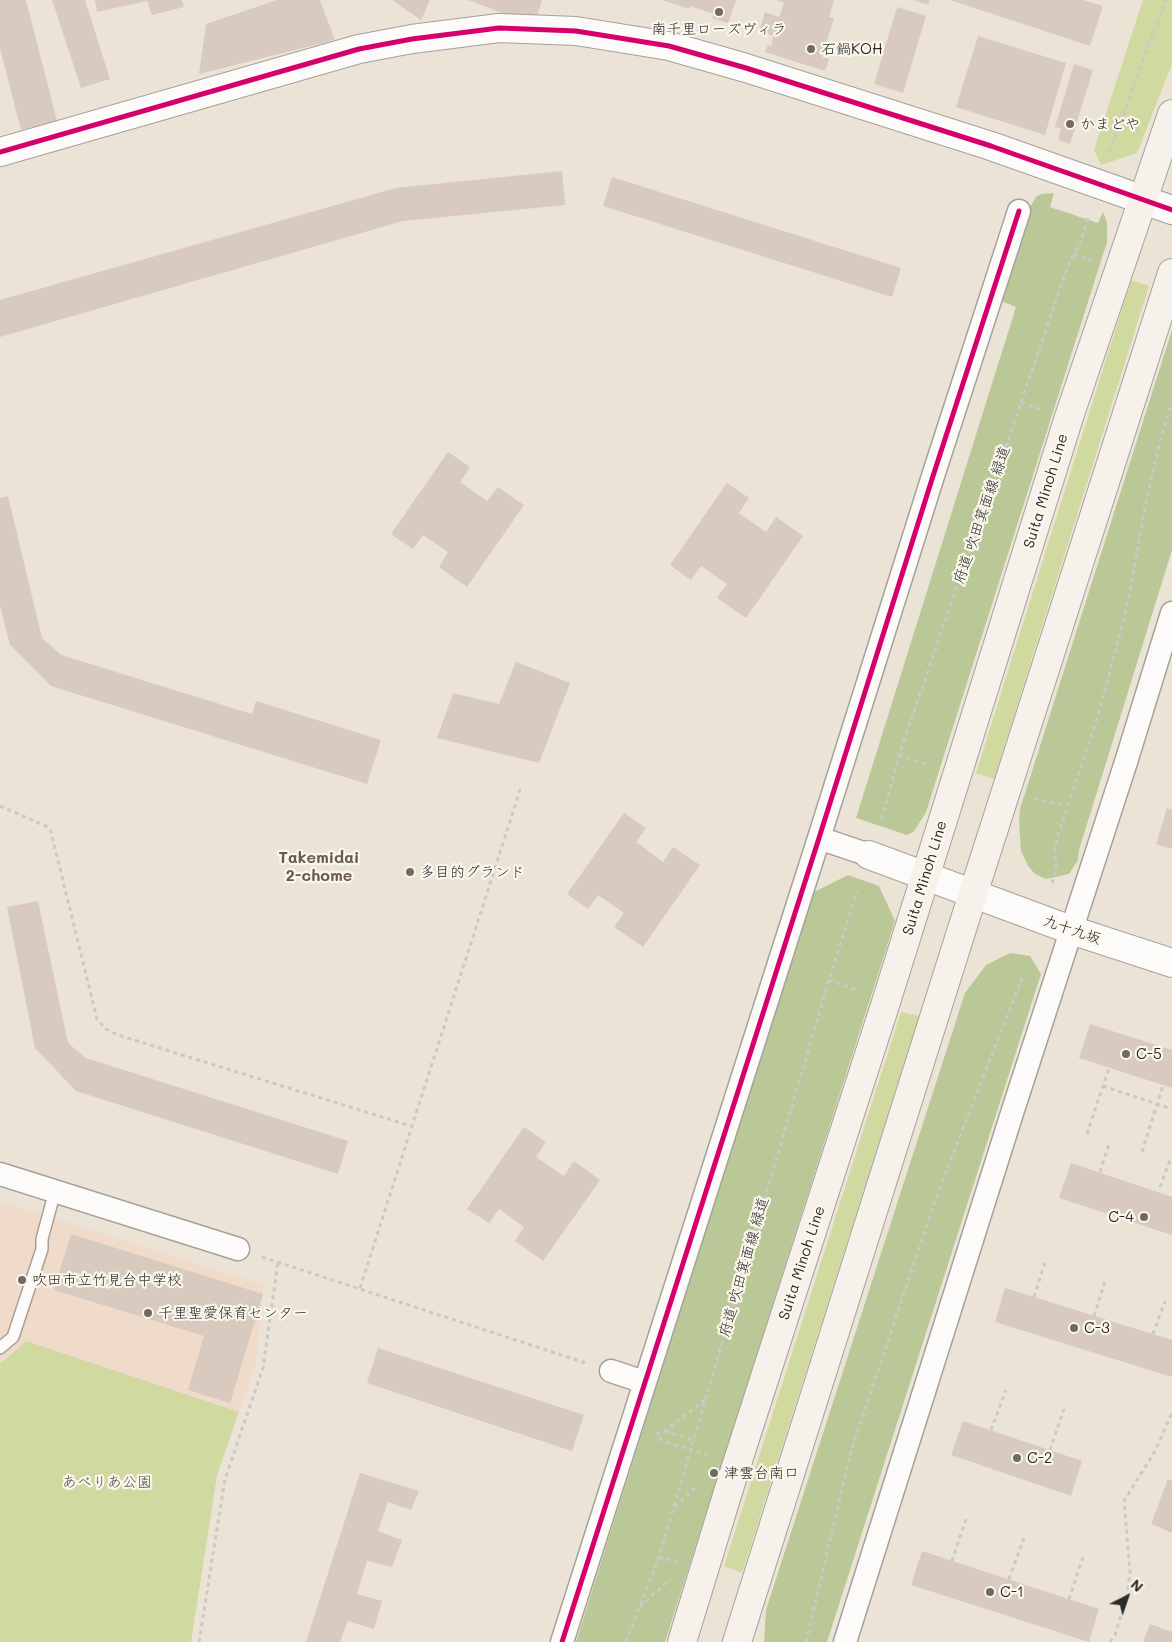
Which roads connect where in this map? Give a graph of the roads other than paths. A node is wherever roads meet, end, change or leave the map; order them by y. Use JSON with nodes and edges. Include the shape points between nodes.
{"nodes":[{"id":1,"x":1172,"y":114,"type":"edge"},
{"id":2,"x":0,"y":152,"type":"edge"},
{"id":3,"x":1142,"y":199,"type":"junction"},
{"id":4,"x":1172,"y":210,"type":"edge"},
{"id":5,"x":1019,"y":211,"type":"dead end"},
{"id":6,"x":1172,"y":272,"type":"edge"},
{"id":7,"x":1172,"y":613,"type":"edge"},
{"id":8,"x":820,"y":838,"type":"junction"},
{"id":9,"x":869,"y":855,"type":"joint"},
{"id":10,"x":925,"y":876,"type":"junction"},
{"id":11,"x":973,"y":894,"type":"junction"},
{"id":12,"x":1071,"y":930,"type":"junction"},
{"id":13,"x":1172,"y":963,"type":"edge"},
{"id":14,"x":0,"y":1174,"type":"edge"},
{"id":15,"x":55,"y":1191,"type":"junction"},
{"id":16,"x":238,"y":1249,"type":"road end"},
{"id":17,"x":0,"y":1348,"type":"edge"},
{"id":18,"x":611,"y":1371,"type":"road end"},
{"id":19,"x":644,"y":1382,"type":"junction"},
{"id":20,"x":562,"y":1642,"type":"edge"},
{"id":21,"x":682,"y":1642,"type":"edge"},
{"id":22,"x":737,"y":1642,"type":"edge"},
{"id":23,"x":844,"y":1642,"type":"edge"}],
"edges":[{"from":1,"to":3,"type":"main road","name":"Suita Minoh Line"},
{"from":2,"to":3,"type":"street","via":[[359,49],[499,28],[576,31],[669,46],[746,68],[991,146]]},
{"from":3,"to":4,"type":"street"},
{"from":3,"to":10,"type":"main road","name":"Suita Minoh Line","via":[[1069,417]]},
{"from":5,"to":8,"type":"street"},
{"from":6,"to":11,"type":"main road"},
{"from":7,"to":12,"type":"street"},
{"from":8,"to":9,"type":"street"},
{"from":8,"to":19,"type":"street"},
{"from":9,"to":10,"type":"street","name":"九十九坂"},
{"from":10,"to":11,"type":"street","name":"九十九坂"},
{"from":10,"to":21,"type":"main road","name":"Suita Minoh Line"},
{"from":11,"to":12,"type":"street","name":"九十九坂"},
{"from":11,"to":22,"type":"main road"},
{"from":12,"to":13,"type":"street","name":"九十九坂"},
{"from":12,"to":23,"type":"street"},
{"from":14,"to":15,"type":"street"},
{"from":15,"to":16,"type":"street"},
{"from":15,"to":17,"type":"lane","via":[[42,1249],[13,1337]]},
{"from":18,"to":19,"type":"street"},
{"from":19,"to":20,"type":"street"}]}
